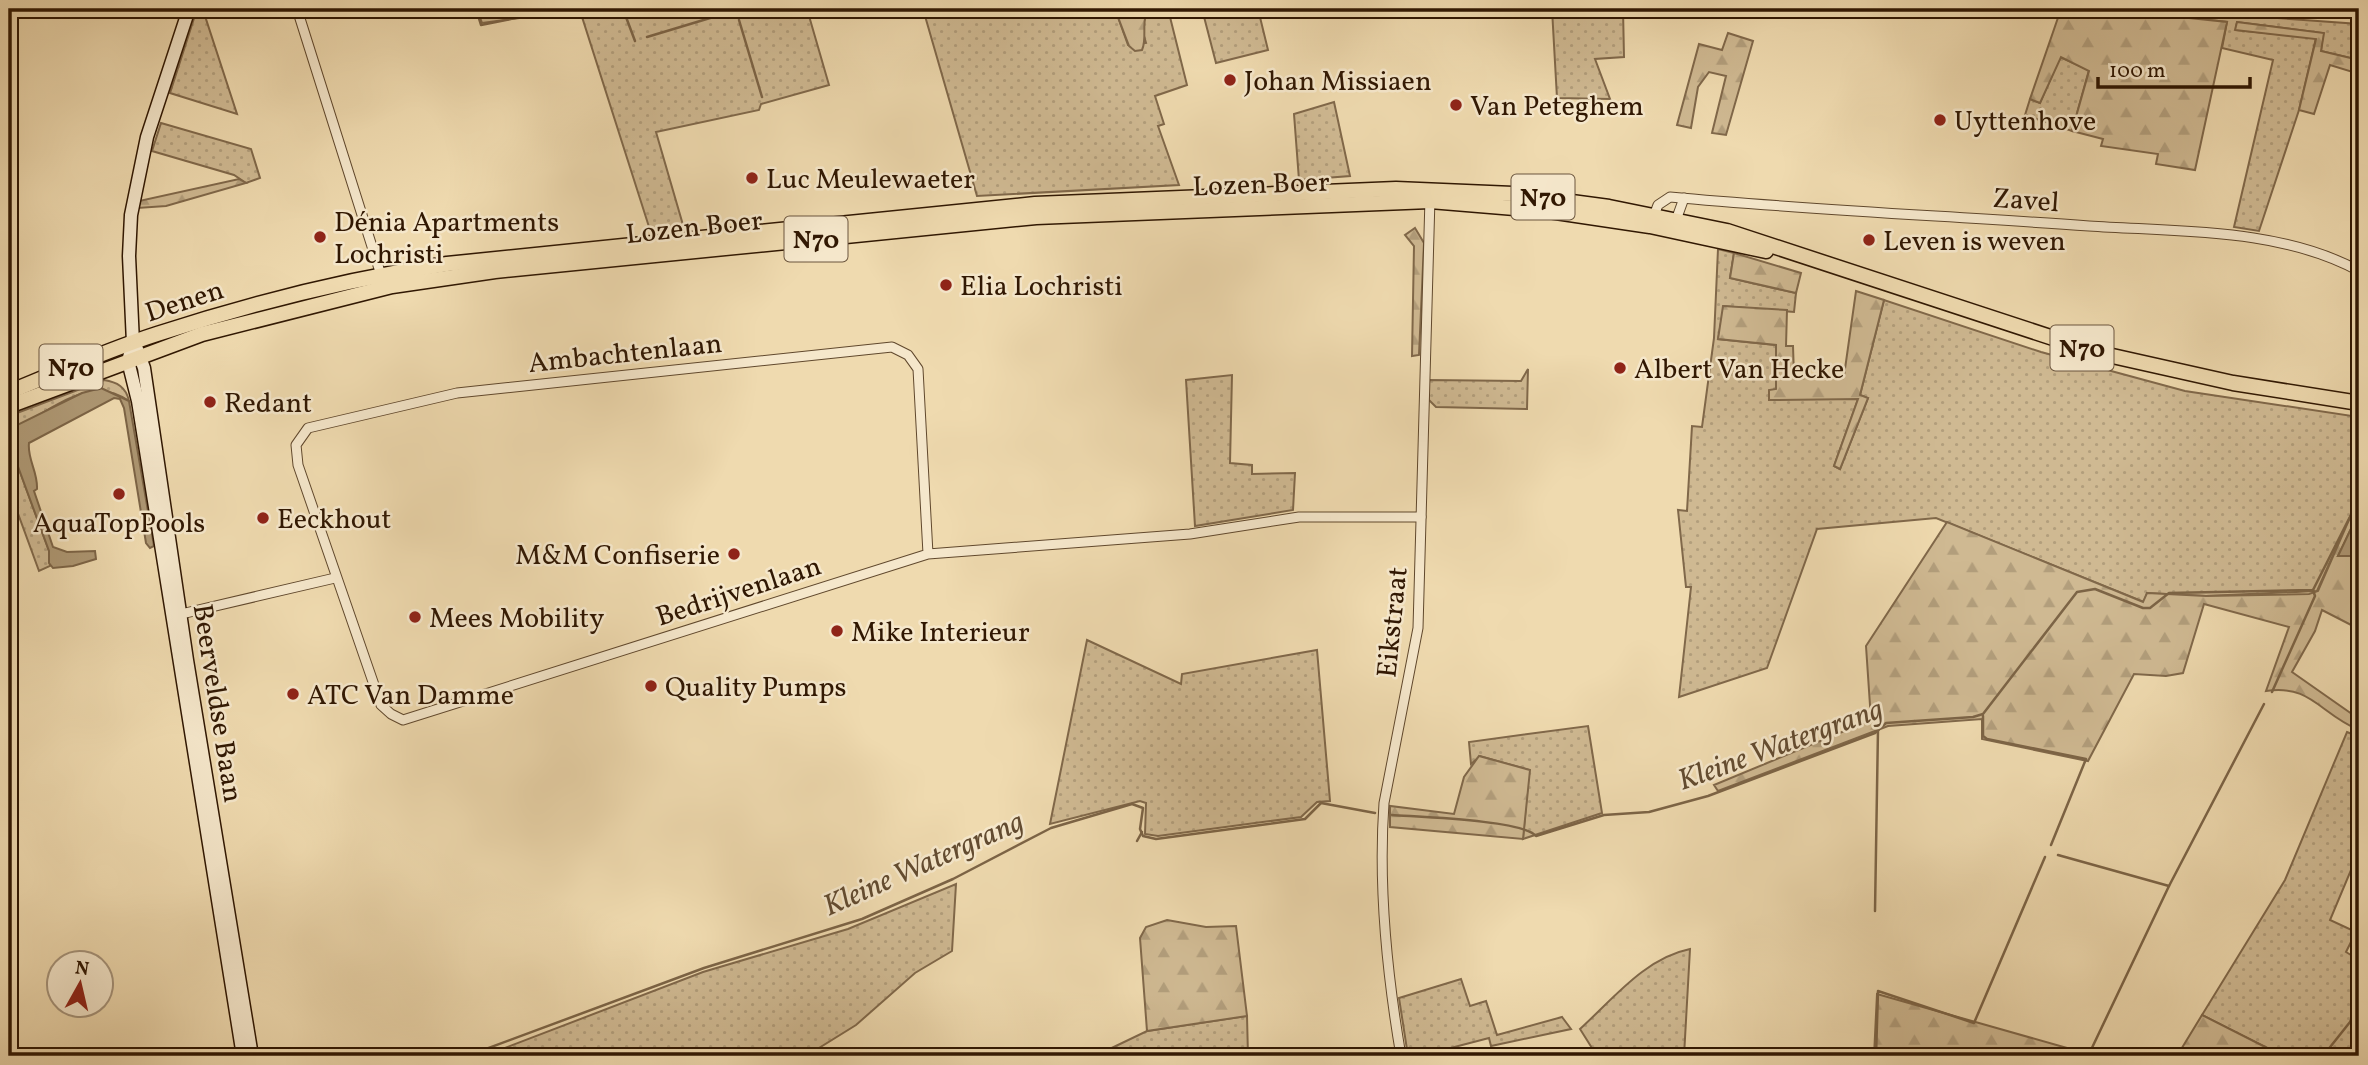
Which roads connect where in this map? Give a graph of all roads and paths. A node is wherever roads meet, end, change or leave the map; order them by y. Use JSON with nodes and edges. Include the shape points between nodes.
{"nodes":[{"id":1,"x":189,"y":9,"type":"edge"},
{"id":2,"x":297,"y":9,"type":"edge"},
{"id":3,"x":1431,"y":195,"type":"junction"},
{"id":4,"x":1684,"y":198,"type":"junction"},
{"id":5,"x":1652,"y":221,"type":"junction"},
{"id":6,"x":1675,"y":225,"type":"junction"},
{"id":7,"x":2359,"y":271,"type":"edge"},
{"id":8,"x":381,"y":275,"type":"junction"},
{"id":9,"x":133,"y":342,"type":"junction"},
{"id":10,"x":135,"y":359,"type":"junction"},
{"id":11,"x":9,"y":392,"type":"edge"},
{"id":12,"x":2359,"y":403,"type":"edge"},
{"id":13,"x":9,"y":406,"type":"edge"},
{"id":14,"x":1422,"y":517,"type":"junction"},
{"id":15,"x":928,"y":554,"type":"junction"},
{"id":16,"x":335,"y":578,"type":"junction"},
{"id":17,"x":176,"y":615,"type":"junction"},
{"id":18,"x":243,"y":1056,"type":"edge"},
{"id":19,"x":252,"y":1056,"type":"edge"},
{"id":20,"x":1401,"y":1056,"type":"edge"}],
"edges":[{"from":1,"to":9,"type":"main road","via":[[136,181],[129,256]]},
{"from":2,"to":8,"type":"street"},
{"from":3,"to":5,"type":"main road","number":"N70"},
{"from":3,"to":8,"type":"main road","name":"Lozen Boer","number":"N70","via":[[1035,204],[507,256]]},
{"from":3,"to":10,"type":"main road","name":"Lozen Boer","number":"N70","via":[[1036,217],[495,271],[318,302],[225,327]]},
{"from":3,"to":14,"type":"street","name":"Eikstraat"},
{"from":4,"to":5,"type":"street","name":"Zavel","via":[[1662,200]]},
{"from":4,"to":6,"type":"street"},
{"from":4,"to":7,"type":"street","name":"Zavel","via":[[2290,242],[2335,257]]},
{"from":5,"to":6,"type":"main road","number":"N70"},
{"from":6,"to":12,"type":"main road","number":"N70","via":[[1788,257],[1808,258],[2142,364]]},
{"from":8,"to":9,"type":"main road","name":"Denen","number":"N70","via":[[243,307]]},
{"from":9,"to":10,"type":"main road"},
{"from":9,"to":11,"type":"main road","name":"Denen","number":"N70"},
{"from":10,"to":13,"type":"main road","name":"Denen","number":"N70"},
{"from":10,"to":17,"type":"main road","name":"Beerveldse Baan"},
{"from":14,"to":15,"type":"street","name":"Bedrijvenlaan","via":[[1299,517],[1190,534]]},
{"from":14,"to":20,"type":"street","name":"Eikstraat","via":[[1418,628],[1382,828],[1387,961]]},
{"from":15,"to":16,"type":"street","name":"Bedrijvenlaan","via":[[403,720],[381,705]]},
{"from":15,"to":16,"type":"street","name":"Ambachtenlaan","via":[[918,369],[908,355],[892,347],[457,393],[308,428],[300,435],[295,455]]},
{"from":16,"to":17,"type":"street"},
{"from":17,"to":18,"type":"main road","name":"Beerveldse Baan"},
{"from":17,"to":19,"type":"main road","name":"Beerveldse Baan"}]}
